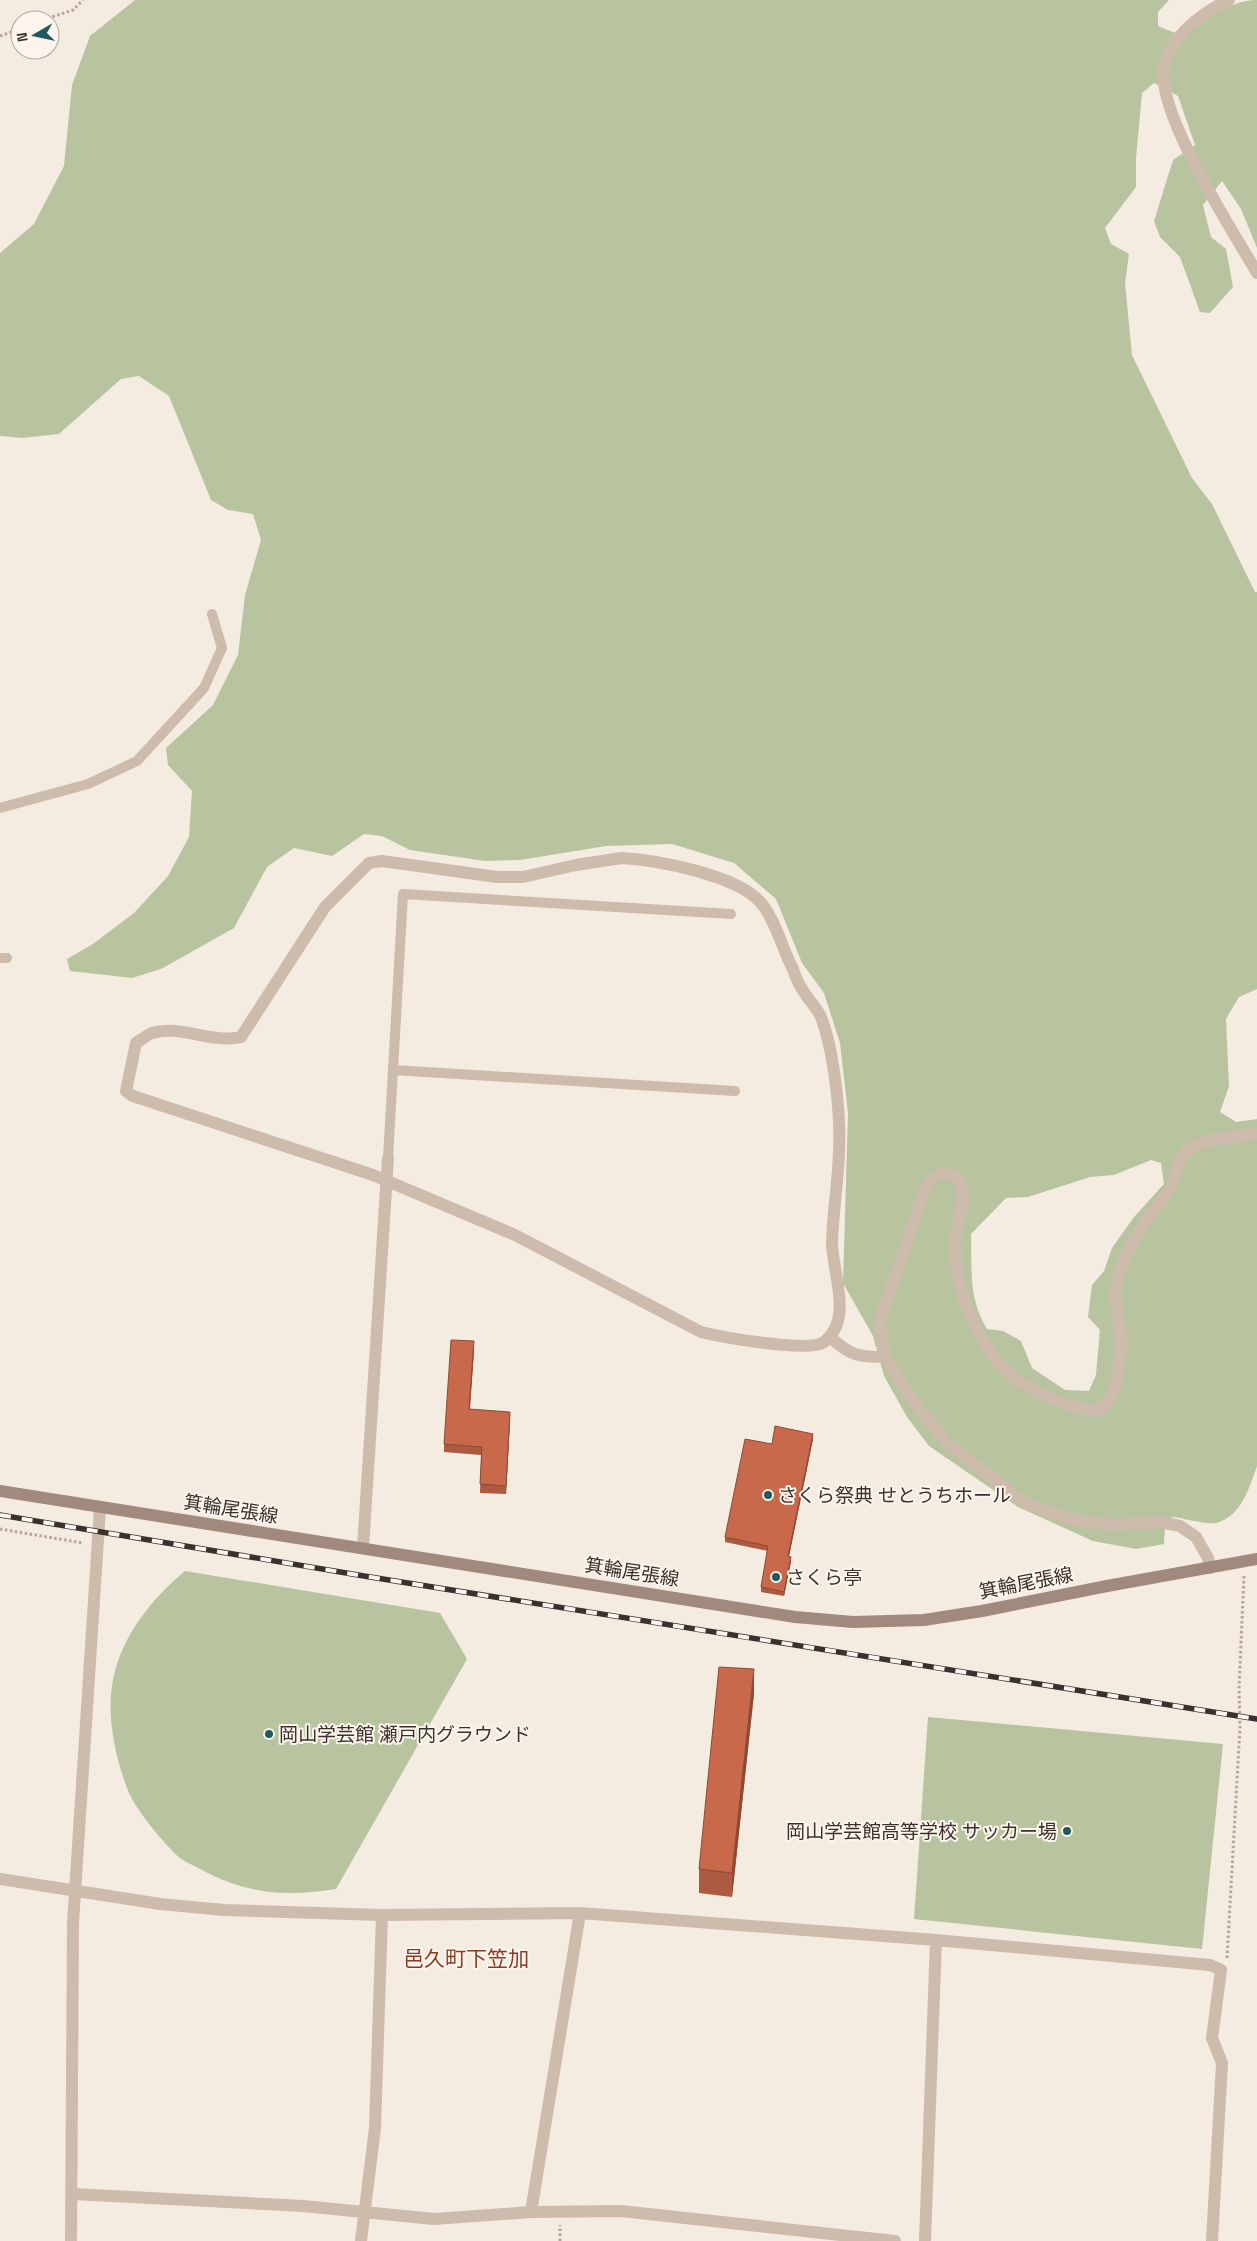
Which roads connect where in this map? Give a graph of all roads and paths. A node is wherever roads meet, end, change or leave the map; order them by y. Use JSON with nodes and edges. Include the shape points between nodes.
{"nodes":[{"id":1,"x":83,"y":0,"type":"edge"},
{"id":2,"x":1229,"y":0,"type":"edge"},
{"id":3,"x":60,"y":14,"type":"edge"},
{"id":4,"x":1257,"y":273,"type":"edge"},
{"id":5,"x":212,"y":614,"type":"dead end"},
{"id":6,"x":0,"y":808,"type":"edge"},
{"id":7,"x":731,"y":914,"type":"dead end"},
{"id":8,"x":393,"y":1070,"type":"junction"},
{"id":9,"x":735,"y":1091,"type":"dead end"},
{"id":10,"x":1257,"y":1134,"type":"edge"},
{"id":11,"x":388,"y":1158,"type":"joint"},
{"id":12,"x":386,"y":1181,"type":"junction"},
{"id":13,"x":830,"y":1337,"type":"junction"},
{"id":14,"x":886,"y":1357,"type":"junction"},
{"id":15,"x":0,"y":1492,"type":"edge"},
{"id":16,"x":100,"y":1508,"type":"junction"},
{"id":17,"x":0,"y":1529,"type":"edge"},
{"id":18,"x":98,"y":1546,"type":"junction"},
{"id":19,"x":363,"y":1548,"type":"junction"},
{"id":20,"x":1251,"y":1560,"type":"edge"},
{"id":21,"x":1210,"y":1568,"type":"junction"},
{"id":22,"x":0,"y":1879,"type":"edge"},
{"id":23,"x":76,"y":1890,"type":"junction"},
{"id":24,"x":580,"y":1913,"type":"junction"},
{"id":25,"x":382,"y":1914,"type":"junction"},
{"id":26,"x":936,"y":1940,"type":"junction"},
{"id":27,"x":1221,"y":1970,"type":"junction"},
{"id":28,"x":73,"y":2194,"type":"junction"},
{"id":29,"x":366,"y":2212,"type":"junction"},
{"id":30,"x":531,"y":2212,"type":"junction"},
{"id":31,"x":71,"y":2241,"type":"edge"},
{"id":32,"x":361,"y":2241,"type":"edge"},
{"id":33,"x":895,"y":2241,"type":"edge"},
{"id":34,"x":925,"y":2241,"type":"edge"},
{"id":35,"x":1212,"y":2241,"type":"edge"}],
"edges":[{"from":1,"to":3,"type":"path","via":[[73,10]]},
{"from":2,"to":4,"type":"street","via":[[1190,24],[1174,45],[1164,66],[1165,86],[1172,112],[1196,167]]},
{"from":5,"to":6,"type":"lane","via":[[222,648],[204,688],[137,761],[88,784]]},
{"from":7,"to":8,"type":"lane","via":[[403,894]]},
{"from":8,"to":9,"type":"lane"},
{"from":8,"to":11,"type":"lane"},
{"from":10,"to":14,"type":"street","via":[[1197,1144],[1185,1151],[1173,1183],[1144,1224],[1117,1282],[1121,1337],[1119,1360],[1114,1389],[1109,1401],[1100,1409],[1061,1403],[1014,1378],[978,1332],[967,1307],[958,1272],[956,1237],[963,1205],[962,1186],[956,1177],[948,1173],[938,1174],[926,1186],[885,1302],[880,1321]]},
{"from":11,"to":12,"type":"street"},
{"from":12,"to":13,"type":"street","via":[[515,1235],[701,1332],[723,1338],[803,1346],[822,1344]]},
{"from":12,"to":13,"type":"street","via":[[373,1174],[132,1096],[126,1091],[136,1043],[152,1033],[168,1031],[228,1040],[241,1037],[326,907],[369,863],[382,860],[497,877],[523,877],[621,858],[643,859],[685,868],[742,887],[761,902],[771,918],[802,989],[816,1006],[822,1020],[832,1062],[839,1150],[832,1244],[840,1297],[838,1322]]},
{"from":12,"to":19,"type":"street"},
{"from":13,"to":14,"type":"street","via":[[847,1352]]},
{"from":14,"to":21,"type":"street","via":[[908,1394],[945,1441],[1022,1501],[1069,1520],[1114,1525],[1160,1522],[1180,1526],[1196,1537]]},
{"from":15,"to":16,"type":"main road","name":"箕輪尾張線"},
{"from":16,"to":18,"type":"street"},
{"from":16,"to":19,"type":"main road","name":"箕輪尾張線"},
{"from":17,"to":18,"type":"path"},
{"from":18,"to":23,"type":"street"},
{"from":19,"to":21,"type":"main road","name":"箕輪尾張線","via":[[794,1617],[854,1622],[924,1620]]},
{"from":20,"to":21,"type":"main road","name":"箕輪尾張線"},
{"from":20,"to":27,"type":"path","via":[[1239,1689],[1240,1727],[1228,1956]]},
{"from":22,"to":23,"type":"street"},
{"from":23,"to":25,"type":"street","via":[[160,1904],[224,1910]]},
{"from":23,"to":28,"type":"street","via":[[73,1923]]},
{"from":24,"to":25,"type":"street"},
{"from":24,"to":26,"type":"street"},
{"from":24,"to":30,"type":"street"},
{"from":25,"to":29,"type":"street","via":[[375,2128]]},
{"from":26,"to":27,"type":"street","via":[[1210,1965]]},
{"from":26,"to":34,"type":"street"},
{"from":27,"to":35,"type":"street","via":[[1212,2038],[1222,2063]]},
{"from":28,"to":29,"type":"street"},
{"from":28,"to":31,"type":"street"},
{"from":29,"to":30,"type":"street","via":[[434,2219]]},
{"from":29,"to":32,"type":"street"},
{"from":30,"to":33,"type":"street","via":[[621,2211]]}]}
